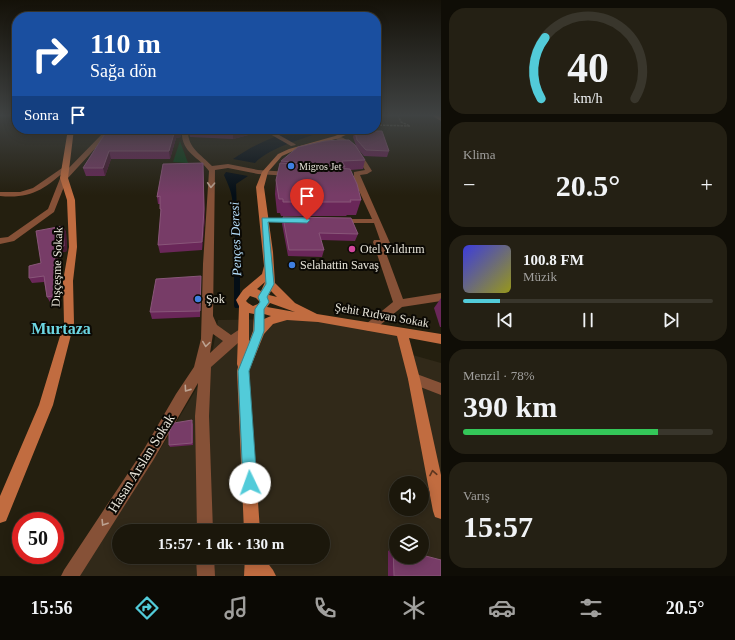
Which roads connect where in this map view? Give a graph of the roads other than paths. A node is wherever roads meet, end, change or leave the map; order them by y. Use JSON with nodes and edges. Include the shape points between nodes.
{"nodes":[{"id":1,"x":69,"y":142,"type":"edge"},
{"id":2,"x":97,"y":142,"type":"edge"},
{"id":3,"x":187,"y":142,"type":"edge"},
{"id":4,"x":288,"y":142,"type":"edge"},
{"id":5,"x":320,"y":142,"type":"edge"},
{"id":6,"x":344,"y":142,"type":"edge"},
{"id":7,"x":293,"y":145,"type":"dead end"},
{"id":8,"x":211,"y":168,"type":"junction"},
{"id":9,"x":264,"y":172,"type":"junction"},
{"id":10,"x":65,"y":173,"type":"junction"},
{"id":11,"x":301,"y":175,"type":"edge"},
{"id":12,"x":337,"y":178,"type":"edge"},
{"id":13,"x":358,"y":180,"type":"junction"},
{"id":14,"x":0,"y":194,"type":"edge"},
{"id":15,"x":264,"y":220,"type":"junction"},
{"id":16,"x":302,"y":220,"type":"edge"},
{"id":17,"x":332,"y":221,"type":"edge"},
{"id":18,"x":377,"y":221,"type":"junction"},
{"id":19,"x":0,"y":241,"type":"edge"},
{"id":20,"x":268,"y":266,"type":"junction"},
{"id":21,"x":270,"y":284,"type":"junction"},
{"id":22,"x":247,"y":293,"type":"junction"},
{"id":23,"x":441,"y":297,"type":"edge"},
{"id":24,"x":261,"y":303,"type":"junction"},
{"id":25,"x":399,"y":303,"type":"junction"},
{"id":26,"x":244,"y":306,"type":"junction"},
{"id":27,"x":289,"y":311,"type":"junction"},
{"id":28,"x":208,"y":317,"type":"junction"},
{"id":29,"x":370,"y":326,"type":"junction"},
{"id":30,"x":259,"y":331,"type":"junction"},
{"id":31,"x":243,"y":332,"type":"junction"},
{"id":32,"x":402,"y":332,"type":"junction"},
{"id":33,"x":441,"y":338,"type":"edge"},
{"id":34,"x":231,"y":341,"type":"junction"},
{"id":35,"x":202,"y":367,"type":"junction"},
{"id":36,"x":243,"y":371,"type":"junction"},
{"id":37,"x":414,"y":379,"type":"junction"},
{"id":38,"x":441,"y":389,"type":"edge"},
{"id":39,"x":441,"y":511,"type":"edge"},
{"id":40,"x":0,"y":515,"type":"edge"},
{"id":41,"x":205,"y":524,"type":"edge"},
{"id":42,"x":252,"y":524,"type":"edge"},
{"id":43,"x":206,"y":564,"type":"edge"},
{"id":44,"x":254,"y":564,"type":"edge"},
{"id":45,"x":258,"y":564,"type":"edge"},
{"id":46,"x":70,"y":576,"type":"edge"},
{"id":47,"x":206,"y":576,"type":"edge"},
{"id":48,"x":253,"y":576,"type":"edge"},
{"id":49,"x":267,"y":576,"type":"edge"}],
"edges":[{"from":1,"to":10,"type":"street","name":"Dışçeşme Sokak"},
{"from":2,"to":10,"type":"street"},
{"from":3,"to":8,"type":"street","via":[[196,157]]},
{"from":4,"to":7,"type":"street"},
{"from":5,"to":9,"type":"street","via":[[280,155]]},
{"from":6,"to":13,"type":"street","via":[[360,154],[369,172],[356,173]]},
{"from":8,"to":9,"type":"street","via":[[228,166]]},
{"from":8,"to":28,"type":"street","name":"Hasan Arslan Sokak","one_way":true},
{"from":9,"to":11,"type":"street"},
{"from":9,"to":15,"type":"street","via":[[260,187]]},
{"from":10,"to":14,"type":"street","via":[[30,193],[16,196]]},
{"from":10,"to":19,"type":"street","via":[[51,210],[11,239]]},
{"from":10,"to":40,"type":"street","name":"Dışçeşme Sokak","via":[[71,200],[73,247],[68,281],[69,323],[46,406]]},
{"from":12,"to":13,"type":"street"},
{"from":13,"to":18,"type":"street"},
{"from":15,"to":16,"type":"street"},
{"from":15,"to":20,"type":"street"},
{"from":17,"to":18,"type":"street"},
{"from":18,"to":25,"type":"street","via":[[386,243],[377,242]]},
{"from":20,"to":21,"type":"street"},
{"from":20,"to":22,"type":"street","via":[[266,275]]},
{"from":21,"to":24,"type":"street"},
{"from":21,"to":27,"type":"street"},
{"from":22,"to":24,"type":"street","via":[[257,293]]},
{"from":22,"to":26,"type":"street","via":[[241,300]]},
{"from":23,"to":25,"type":"street"},
{"from":24,"to":26,"type":"street","via":[[252,310]]},
{"from":24,"to":27,"type":"street","name":"Şehit Rıdvan Sokak"},
{"from":24,"to":30,"type":"street"},
{"from":25,"to":29,"type":"street"},
{"from":26,"to":31,"type":"street"},
{"from":27,"to":29,"type":"street","name":"Şehit Rıdvan Sokak"},
{"from":27,"to":30,"type":"street","name":"Şehit Rıdvan Sokak"},
{"from":28,"to":34,"type":"street","via":[[213,328]]},
{"from":28,"to":35,"type":"street","name":"Hasan Arslan Sokak","one_way":true},
{"from":29,"to":32,"type":"street","name":"Şehit Rıdvan Sokak"},
{"from":30,"to":36,"type":"street"},
{"from":31,"to":34,"type":"street","name":"Hasan Arslan Sokak"},
{"from":31,"to":36,"type":"street"},
{"from":32,"to":33,"type":"street","name":"Şehit Rıdvan Sokak"},
{"from":32,"to":37,"type":"street"},
{"from":34,"to":35,"type":"street","name":"Hasan Arslan Sokak"},
{"from":35,"to":41,"type":"street","name":"Hasan Arslan Sokak"},
{"from":35,"to":46,"type":"street","name":"Hasan Arslan Sokak","one_way":true},
{"from":36,"to":42,"type":"street"},
{"from":37,"to":38,"type":"street"},
{"from":39,"to":37,"type":"street","one_way":true},
{"from":43,"to":47,"type":"street"},
{"from":44,"to":48,"type":"street"},
{"from":45,"to":49,"type":"street"}]}
